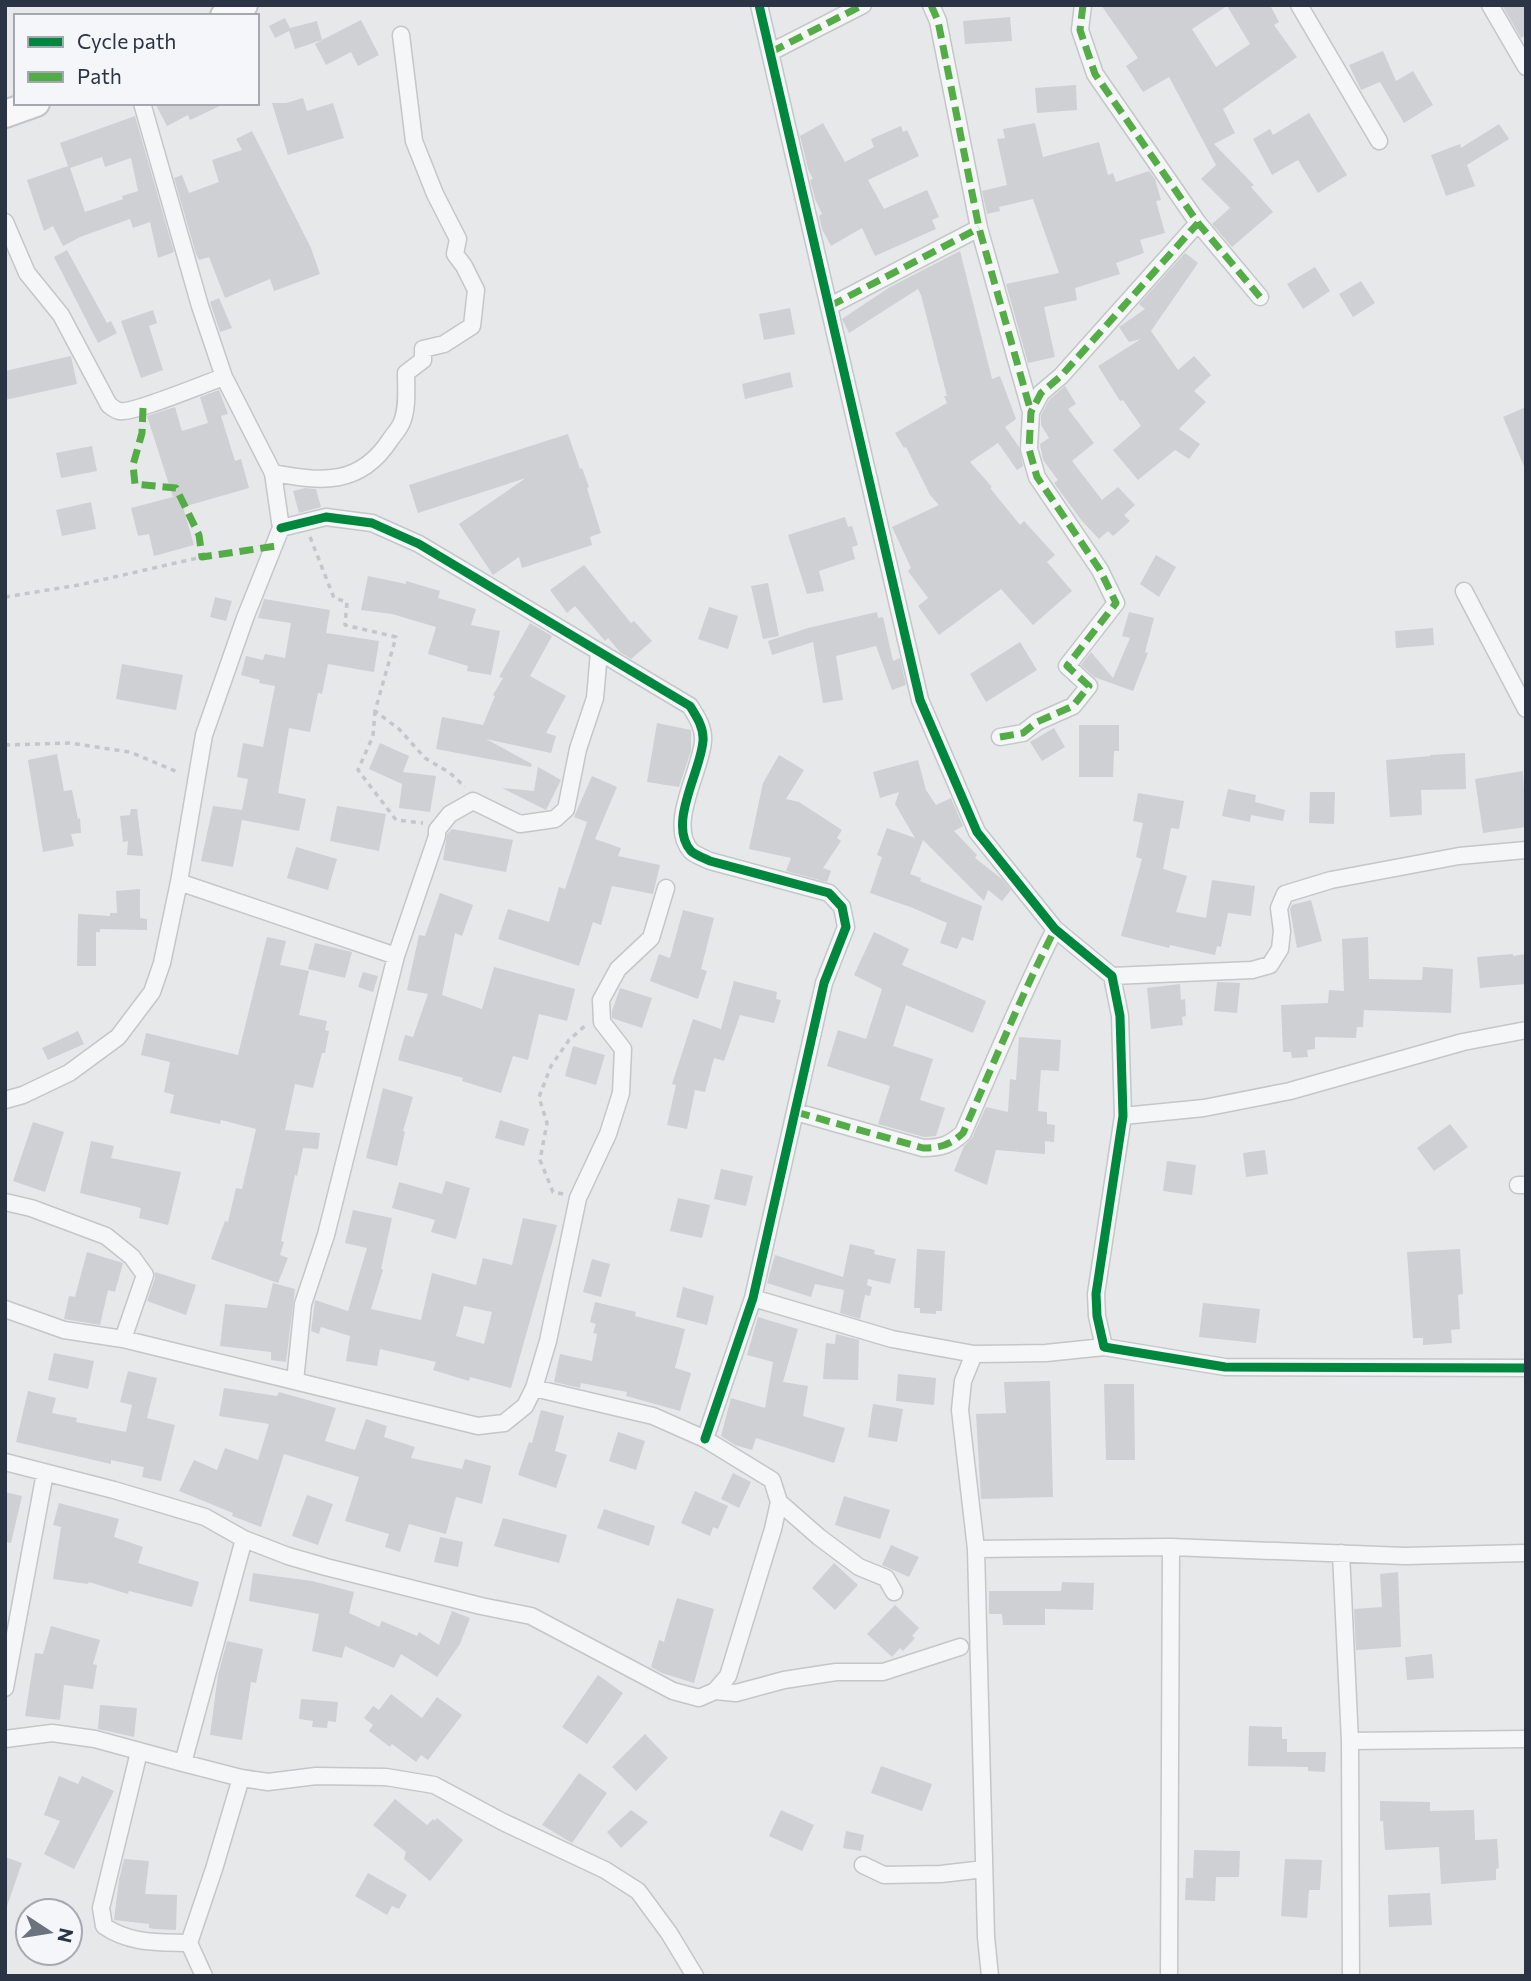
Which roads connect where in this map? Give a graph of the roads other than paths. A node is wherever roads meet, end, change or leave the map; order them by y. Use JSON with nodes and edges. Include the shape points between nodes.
{"nodes":[{"id":1,"x":244,"y":5,"type":"edge"},
{"id":2,"x":759,"y":5,"type":"edge"},
{"id":3,"x":863,"y":5,"type":"edge"},
{"id":4,"x":932,"y":5,"type":"edge"},
{"id":5,"x":1083,"y":5,"type":"edge"},
{"id":6,"x":1298,"y":5,"type":"edge"},
{"id":7,"x":1489,"y":5,"type":"edge"},
{"id":8,"x":228,"y":14,"type":"edge"},
{"id":9,"x":401,"y":35,"type":"dead end"},
{"id":10,"x":771,"y":52,"type":"junction"},
{"id":11,"x":1526,"y":68,"type":"edge"},
{"id":12,"x":30,"y":105,"type":"edge"},
{"id":13,"x":143,"y":105,"type":"edge"},
{"id":14,"x":5,"y":114,"type":"edge"},
{"id":15,"x":1379,"y":141,"type":"dead end"},
{"id":16,"x":5,"y":222,"type":"edge"},
{"id":17,"x":1198,"y":223,"type":"junction"},
{"id":18,"x":979,"y":228,"type":"junction"},
{"id":19,"x":1260,"y":297,"type":"dead end"},
{"id":20,"x":830,"y":306,"type":"junction"},
{"id":21,"x":224,"y":377,"type":"junction"},
{"id":22,"x":1031,"y":412,"type":"junction"},
{"id":23,"x":273,"y":473,"type":"junction"},
{"id":24,"x":281,"y":528,"type":"junction"},
{"id":25,"x":1464,"y":591,"type":"dead end"},
{"id":26,"x":599,"y":652,"type":"junction"},
{"id":27,"x":1522,"y":690,"type":"edge"},
{"id":28,"x":1526,"y":709,"type":"edge"},
{"id":29,"x":1000,"y":737,"type":"dead end"},
{"id":30,"x":1526,"y":850,"type":"edge"},
{"id":31,"x":179,"y":882,"type":"junction"},
{"id":32,"x":666,"y":888,"type":"dead end"},
{"id":33,"x":1055,"y":929,"type":"junction"},
{"id":34,"x":396,"y":956,"type":"junction"},
{"id":35,"x":1112,"y":976,"type":"junction"},
{"id":36,"x":1526,"y":1030,"type":"edge"},
{"id":37,"x":5,"y":1100,"type":"edge"},
{"id":38,"x":796,"y":1112,"type":"junction"},
{"id":39,"x":1123,"y":1116,"type":"junction"},
{"id":40,"x":5,"y":1202,"type":"edge"},
{"id":41,"x":753,"y":1298,"type":"junction"},
{"id":42,"x":5,"y":1309,"type":"edge"},
{"id":43,"x":123,"y":1339,"type":"junction"},
{"id":44,"x":1104,"y":1347,"type":"junction"},
{"id":45,"x":974,"y":1354,"type":"junction"},
{"id":46,"x":1526,"y":1368,"type":"edge"},
{"id":47,"x":295,"y":1381,"type":"junction"},
{"id":48,"x":534,"y":1388,"type":"junction"},
{"id":49,"x":705,"y":1439,"type":"junction"},
{"id":50,"x":5,"y":1462,"type":"edge"},
{"id":51,"x":45,"y":1473,"type":"junction"},
{"id":52,"x":779,"y":1502,"type":"junction"},
{"id":53,"x":244,"y":1539,"type":"junction"},
{"id":54,"x":1171,"y":1547,"type":"junction"},
{"id":55,"x":976,"y":1549,"type":"junction"},
{"id":56,"x":1340,"y":1553,"type":"junction"},
{"id":57,"x":1526,"y":1553,"type":"edge"},
{"id":58,"x":894,"y":1592,"type":"dead end"},
{"id":59,"x":960,"y":1647,"type":"dead end"},
{"id":60,"x":5,"y":1688,"type":"edge"},
{"id":61,"x":715,"y":1692,"type":"junction"},
{"id":62,"x":1526,"y":1739,"type":"edge"},
{"id":63,"x":5,"y":1740,"type":"edge"},
{"id":64,"x":1350,"y":1741,"type":"junction"},
{"id":65,"x":139,"y":1752,"type":"junction"},
{"id":66,"x":183,"y":1763,"type":"junction"},
{"id":67,"x":241,"y":1778,"type":"junction"},
{"id":68,"x":863,"y":1865,"type":"dead end"},
{"id":69,"x":984,"y":1869,"type":"junction"},
{"id":70,"x":188,"y":1943,"type":"junction"},
{"id":71,"x":204,"y":1976,"type":"edge"},
{"id":72,"x":695,"y":1976,"type":"edge"},
{"id":73,"x":990,"y":1976,"type":"edge"},
{"id":74,"x":1169,"y":1976,"type":"edge"},
{"id":75,"x":1351,"y":1976,"type":"edge"}],
"edges":[{"from":1,"to":8,"type":"main road"},
{"from":2,"to":10,"type":"street"},
{"from":3,"to":10,"type":"street"},
{"from":4,"to":18,"type":"street"},
{"from":5,"to":17,"type":"street","via":[[1080,30],[1095,74]]},
{"from":6,"to":15,"type":"street"},
{"from":7,"to":11,"type":"street"},
{"from":9,"to":23,"type":"street","via":[[414,141],[458,239],[455,254],[476,290],[472,326],[444,344],[424,349],[423,360],[406,373],[402,421],[363,470],[335,479]]},
{"from":10,"to":20,"type":"street"},
{"from":12,"to":14,"type":"main road"},
{"from":13,"to":21,"type":"street"},
{"from":16,"to":21,"type":"street","via":[[27,273],[61,315],[109,405],[119,411],[143,408]]},
{"from":17,"to":19,"type":"street"},
{"from":17,"to":22,"type":"street","via":[[1041,393]]},
{"from":18,"to":20,"type":"street"},
{"from":18,"to":22,"type":"street"},
{"from":20,"to":33,"type":"street","via":[[920,701],[977,832]]},
{"from":21,"to":23,"type":"street"},
{"from":22,"to":29,"type":"street","via":[[1029,449],[1037,477],[1100,570],[1116,603],[1067,666],[1089,686],[1073,706],[1023,733]]},
{"from":23,"to":24,"type":"street"},
{"from":24,"to":26,"type":"street","via":[[326,517],[372,523],[419,544]]},
{"from":24,"to":31,"type":"street","via":[[204,735]]},
{"from":25,"to":27,"type":"street"},
{"from":26,"to":34,"type":"street","via":[[595,698],[578,749],[566,809],[555,819],[520,824],[473,801],[450,814],[436,830]]},
{"from":26,"to":38,"type":"street","via":[[690,706],[700,722],[703,740],[683,818],[683,837],[692,852],[829,893],[842,907],[846,927],[824,983]]},
{"from":27,"to":28,"type":"street"},
{"from":30,"to":35,"type":"street","via":[[1458,856],[1331,880],[1285,894],[1279,908],[1280,949],[1270,965],[1252,970]]},
{"from":31,"to":34,"type":"street"},
{"from":31,"to":37,"type":"street","via":[[152,992],[118,1037],[69,1073]]},
{"from":32,"to":48,"type":"street","via":[[651,938],[618,969],[601,1000],[603,1022],[623,1049],[621,1093],[608,1134],[578,1198]]},
{"from":33,"to":35,"type":"street"},
{"from":33,"to":38,"type":"street","via":[[963,1133],[954,1141],[942,1148],[923,1148]]},
{"from":34,"to":47,"type":"street","via":[[326,1235],[303,1304]]},
{"from":35,"to":39,"type":"street","via":[[1121,1016]]},
{"from":36,"to":39,"type":"street","via":[[1463,1042],[1290,1091],[1204,1108]]},
{"from":38,"to":41,"type":"street"},
{"from":39,"to":44,"type":"street","via":[[1096,1294]]},
{"from":40,"to":43,"type":"street","via":[[106,1236],[132,1256],[145,1275]]},
{"from":41,"to":45,"type":"street","via":[[892,1339]]},
{"from":41,"to":49,"type":"street"},
{"from":42,"to":43,"type":"street","via":[[64,1330]]},
{"from":43,"to":47,"type":"street"},
{"from":44,"to":45,"type":"street"},
{"from":44,"to":46,"type":"street","via":[[1225,1367]]},
{"from":45,"to":55,"type":"street","via":[[963,1381],[960,1410]]},
{"from":47,"to":48,"type":"street","via":[[478,1426],[504,1423],[525,1406]]},
{"from":48,"to":49,"type":"street","via":[[653,1416]]},
{"from":49,"to":52,"type":"street","via":[[772,1480]]},
{"from":50,"to":51,"type":"street"},
{"from":51,"to":53,"type":"street","via":[[205,1517]]},
{"from":51,"to":60,"type":"street"},
{"from":52,"to":58,"type":"street","via":[[859,1567],[886,1578]]},
{"from":52,"to":61,"type":"street","via":[[728,1676]]},
{"from":53,"to":61,"type":"street","via":[[326,1567],[531,1616],[673,1691],[699,1698]]},
{"from":53,"to":66,"type":"street"},
{"from":54,"to":55,"type":"street"},
{"from":54,"to":56,"type":"street"},
{"from":54,"to":74,"type":"street"},
{"from":55,"to":69,"type":"street"},
{"from":56,"to":57,"type":"street"},
{"from":56,"to":64,"type":"street"},
{"from":59,"to":61,"type":"street","via":[[883,1672],[836,1672],[736,1693]]},
{"from":62,"to":64,"type":"street"},
{"from":63,"to":65,"type":"street","via":[[52,1733]]},
{"from":64,"to":75,"type":"street"},
{"from":65,"to":66,"type":"street"},
{"from":65,"to":70,"type":"street","via":[[101,1908],[104,1926],[118,1936],[142,1941]]},
{"from":66,"to":67,"type":"street"},
{"from":67,"to":70,"type":"street"},
{"from":67,"to":72,"type":"street","via":[[268,1782],[316,1776],[386,1777],[434,1784],[595,1864],[638,1891]]},
{"from":68,"to":69,"type":"street","via":[[884,1875]]},
{"from":69,"to":73,"type":"street"},
{"from":70,"to":71,"type":"street"}]}
